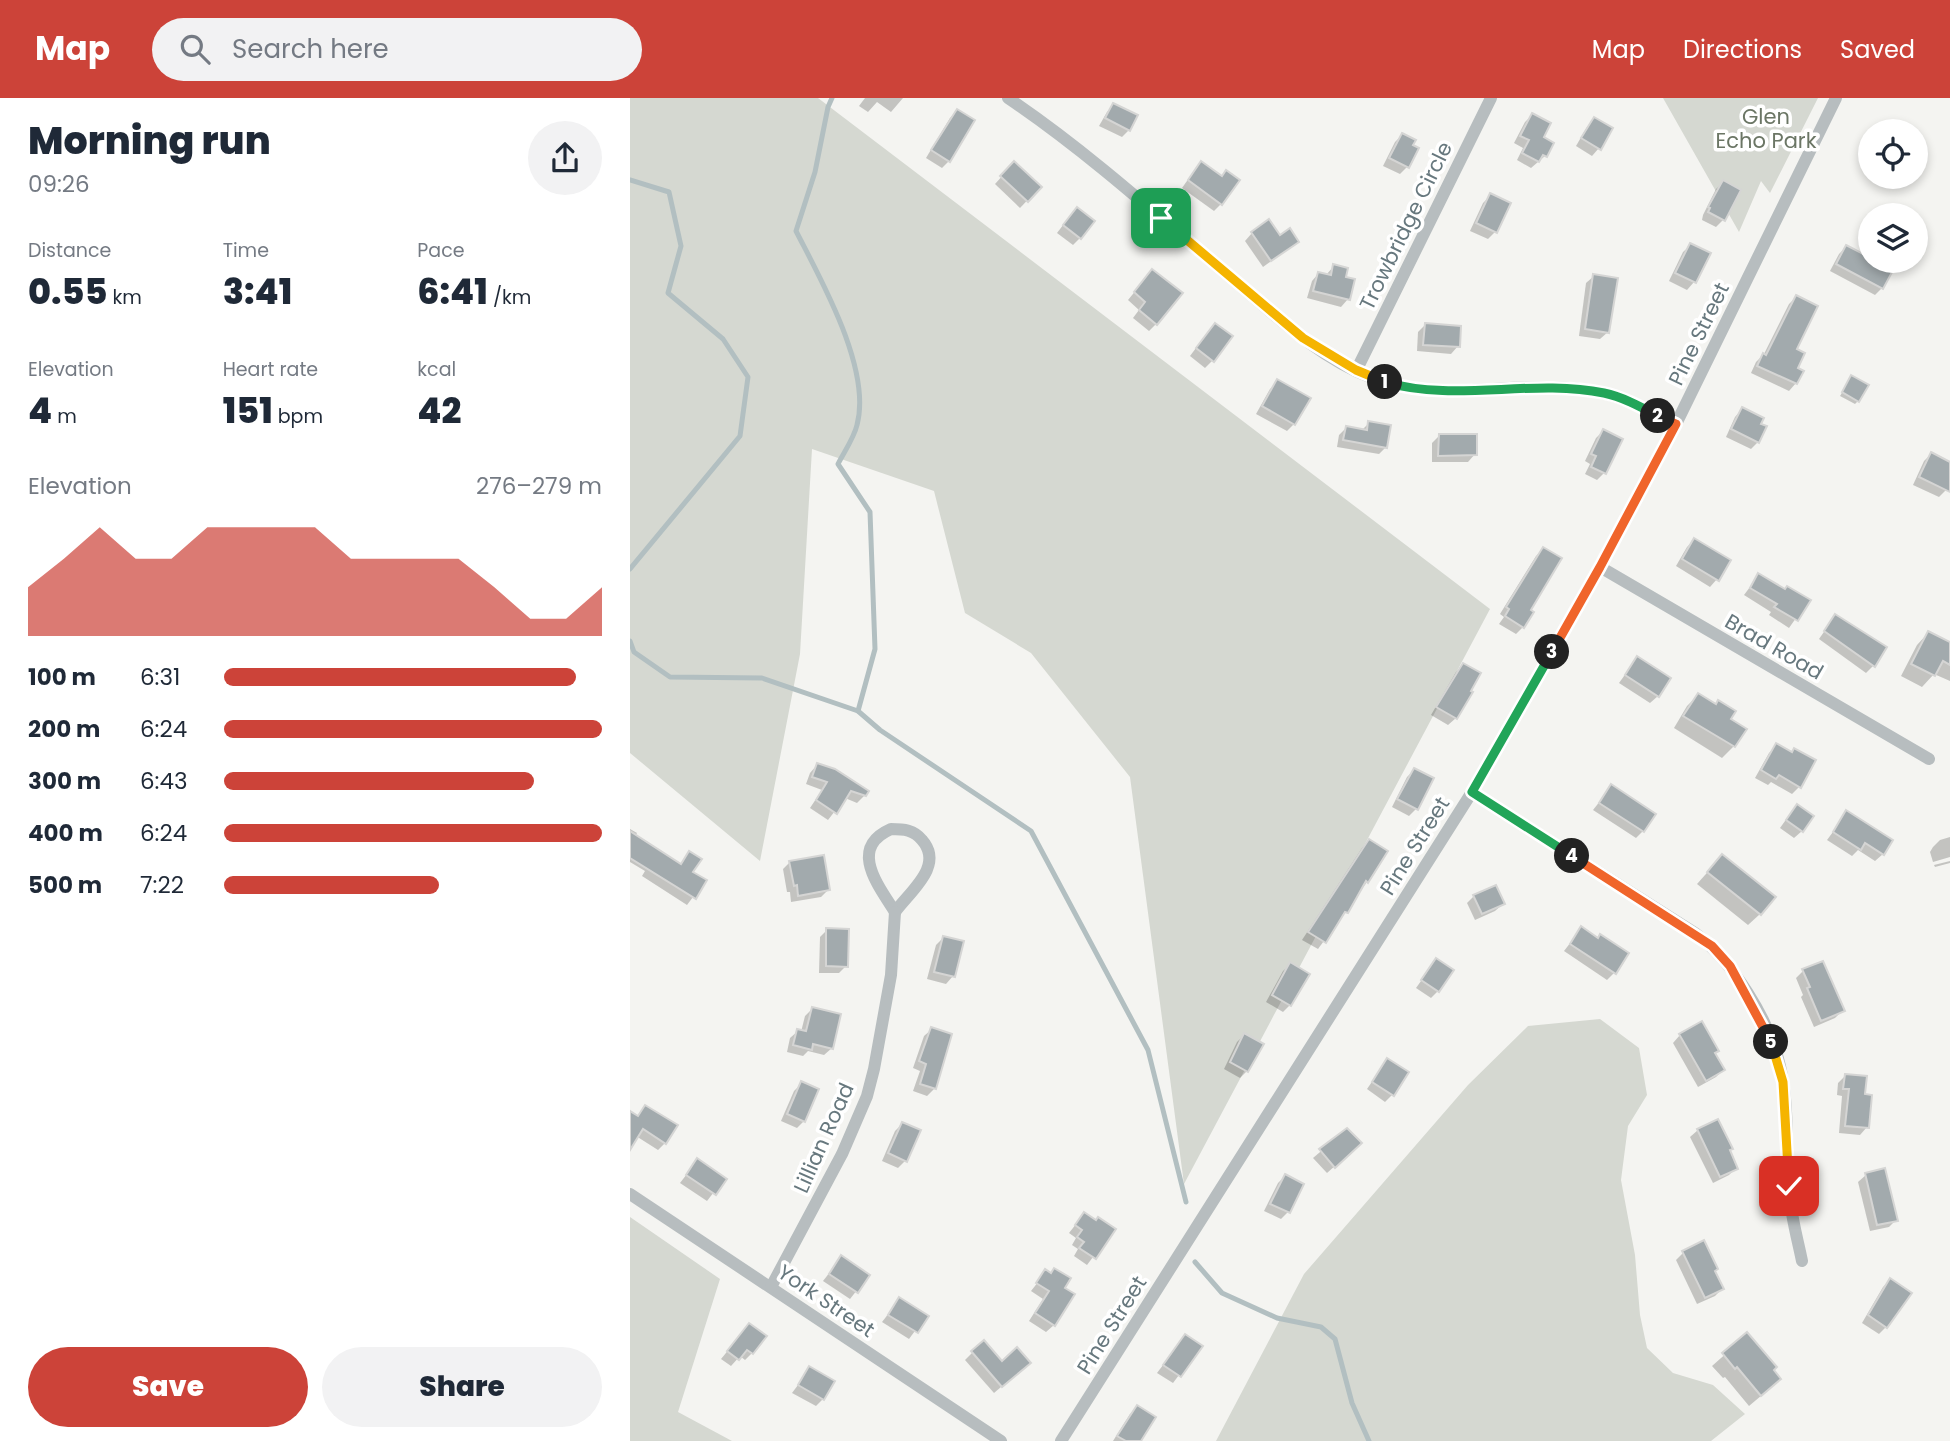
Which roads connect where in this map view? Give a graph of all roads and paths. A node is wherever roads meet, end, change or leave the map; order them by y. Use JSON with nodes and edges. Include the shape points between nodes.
{"nodes":[{"id":1,"x":1008,"y":98,"type":"edge"},
{"id":2,"x":1491,"y":98,"type":"edge"},
{"id":3,"x":1836,"y":98,"type":"edge"},
{"id":4,"x":1356,"y":370,"type":"junction"},
{"id":5,"x":1676,"y":424,"type":"junction"},
{"id":6,"x":1600,"y":567,"type":"junction"},
{"id":7,"x":1929,"y":760,"type":"dead end"},
{"id":8,"x":1472,"y":792,"type":"junction"},
{"id":9,"x":895,"y":912,"type":"junction"},
{"id":10,"x":630,"y":1194,"type":"edge"},
{"id":11,"x":1802,"y":1261,"type":"dead end"},
{"id":12,"x":771,"y":1287,"type":"junction"},
{"id":13,"x":1001,"y":1441,"type":"edge"},
{"id":14,"x":1061,"y":1441,"type":"edge"}],
"edges":[{"from":1,"to":4,"type":"street","via":[[1098,165],[1303,338]]},
{"from":2,"to":4,"type":"street","name":"Trowbridge Circle"},
{"from":3,"to":5,"type":"street","name":"Pine Street"},
{"from":4,"to":5,"type":"street","via":[[1391,383],[1440,391],[1550,388],[1607,393]]},
{"from":5,"to":6,"type":"street","name":"Pine Street"},
{"from":6,"to":7,"type":"street","name":"Brad Road"},
{"from":6,"to":8,"type":"street","name":"Pine Street"},
{"from":8,"to":11,"type":"street","via":[[1695,933],[1730,966],[1767,1031],[1780,1067],[1790,1200]]},
{"from":8,"to":14,"type":"street","name":"Pine Street"},
{"from":9,"to":9,"type":"street","via":[[924,878],[930,857],[921,838],[902,829],[891,829],[874,841],[868,861]]},
{"from":9,"to":12,"type":"street","name":"Lillian Road","via":[[891,975],[867,1096],[842,1154]]},
{"from":10,"to":12,"type":"street","name":"York Street"},
{"from":12,"to":13,"type":"street","name":"York Street"}]}
